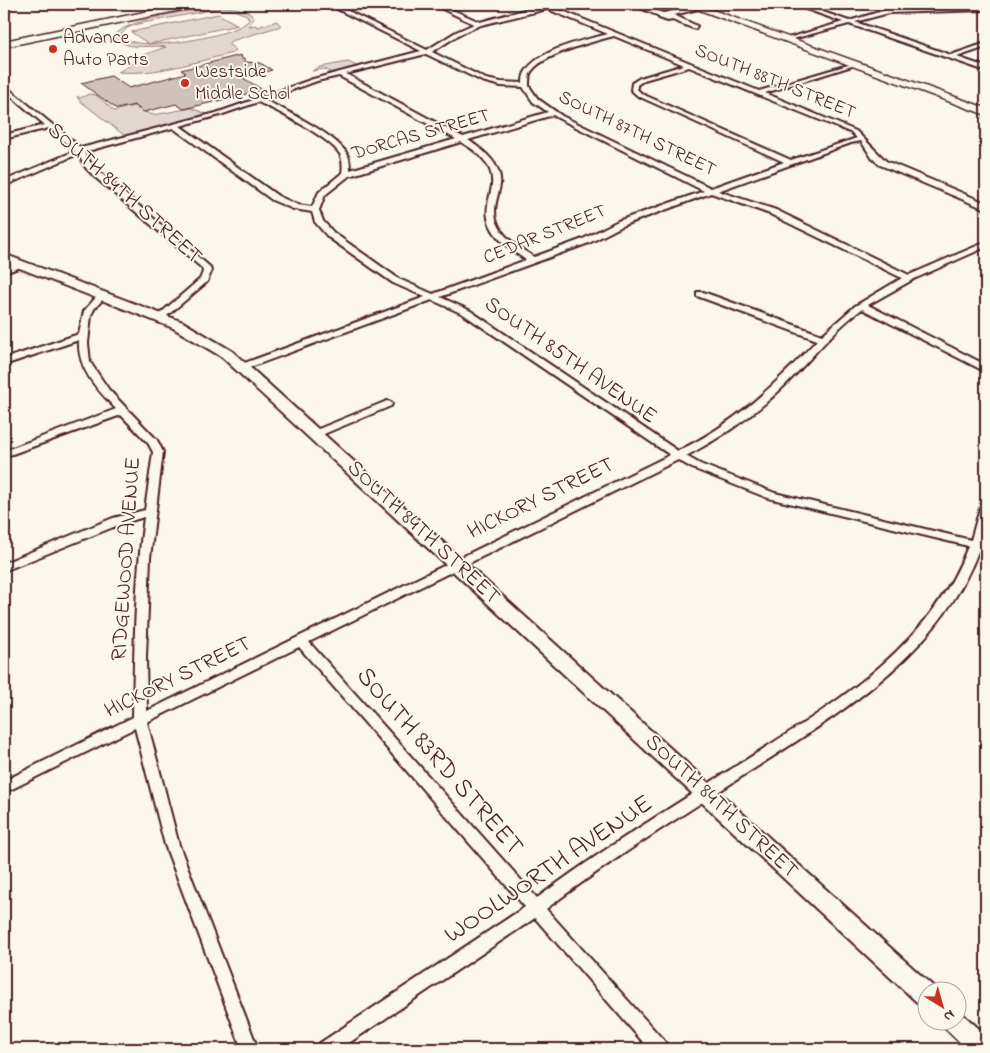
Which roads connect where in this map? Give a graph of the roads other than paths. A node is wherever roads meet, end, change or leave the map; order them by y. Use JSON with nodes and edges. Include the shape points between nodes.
{"nodes":[{"id":1,"x":179,"y":4,"type":"edge"},
{"id":2,"x":195,"y":4,"type":"edge"},
{"id":3,"x":330,"y":4,"type":"edge"},
{"id":4,"x":435,"y":4,"type":"edge"},
{"id":5,"x":559,"y":4,"type":"edge"},
{"id":6,"x":795,"y":4,"type":"edge"},
{"id":7,"x":543,"y":5,"type":"edge"},
{"id":8,"x":642,"y":7,"type":"dead end"},
{"id":9,"x":687,"y":8,"type":"edge"},
{"id":10,"x":986,"y":8,"type":"edge"},
{"id":11,"x":670,"y":16,"type":"junction"},
{"id":12,"x":848,"y":22,"type":"junction"},
{"id":13,"x":480,"y":24,"type":"junction"},
{"id":14,"x":695,"y":27,"type":"dead end"},
{"id":15,"x":614,"y":34,"type":"junction"},
{"id":16,"x":787,"y":40,"type":"junction"},
{"id":17,"x":4,"y":42,"type":"edge"},
{"id":18,"x":986,"y":45,"type":"edge"},
{"id":19,"x":428,"y":52,"type":"junction"},
{"id":20,"x":951,"y":56,"type":"junction"},
{"id":21,"x":853,"y":64,"type":"junction"},
{"id":22,"x":690,"y":65,"type":"junction"},
{"id":23,"x":986,"y":68,"type":"edge"},
{"id":24,"x":341,"y":74,"type":"junction"},
{"id":25,"x":526,"y":85,"type":"junction"},
{"id":26,"x":4,"y":88,"type":"edge"},
{"id":27,"x":759,"y":93,"type":"junction"},
{"id":28,"x":14,"y":96,"type":"junction"},
{"id":29,"x":4,"y":99,"type":"edge"},
{"id":30,"x":258,"y":100,"type":"junction"},
{"id":31,"x":986,"y":112,"type":"edge"},
{"id":32,"x":553,"y":113,"type":"junction"},
{"id":33,"x":50,"y":126,"type":"junction"},
{"id":34,"x":175,"y":126,"type":"junction"},
{"id":35,"x":4,"y":138,"type":"edge"},
{"id":36,"x":862,"y":139,"type":"junction"},
{"id":37,"x":462,"y":141,"type":"junction"},
{"id":38,"x":80,"y":151,"type":"junction"},
{"id":39,"x":790,"y":162,"type":"junction"},
{"id":40,"x":346,"y":174,"type":"junction"},
{"id":41,"x":4,"y":184,"type":"edge"},
{"id":42,"x":711,"y":191,"type":"junction"},
{"id":43,"x":986,"y":206,"type":"edge"},
{"id":44,"x":315,"y":210,"type":"junction"},
{"id":45,"x":986,"y":244,"type":"edge"},
{"id":46,"x":4,"y":258,"type":"edge"},
{"id":47,"x":532,"y":260,"type":"junction"},
{"id":48,"x":21,"y":264,"type":"junction"},
{"id":49,"x":4,"y":271,"type":"edge"},
{"id":50,"x":910,"y":279,"type":"junction"},
{"id":51,"x":700,"y":294,"type":"dead end"},
{"id":52,"x":102,"y":296,"type":"junction"},
{"id":53,"x":433,"y":297,"type":"junction"},
{"id":54,"x":862,"y":305,"type":"junction"},
{"id":55,"x":159,"y":318,"type":"junction"},
{"id":56,"x":84,"y":335,"type":"junction"},
{"id":57,"x":824,"y":339,"type":"junction"},
{"id":58,"x":4,"y":362,"type":"edge"},
{"id":59,"x":242,"y":367,"type":"junction"},
{"id":60,"x":986,"y":369,"type":"edge"},
{"id":61,"x":388,"y":404,"type":"dead end"},
{"id":62,"x":124,"y":410,"type":"junction"},
{"id":63,"x":315,"y":434,"type":"junction"},
{"id":64,"x":4,"y":454,"type":"edge"},
{"id":65,"x":677,"y":456,"type":"junction"},
{"id":66,"x":986,"y":508,"type":"edge"},
{"id":67,"x":149,"y":512,"type":"junction"},
{"id":68,"x":981,"y":546,"type":"edge"},
{"id":69,"x":457,"y":564,"type":"junction"},
{"id":70,"x":4,"y":567,"type":"edge"},
{"id":71,"x":300,"y":642,"type":"junction"},
{"id":72,"x":140,"y":719,"type":"junction"},
{"id":73,"x":4,"y":787,"type":"edge"},
{"id":74,"x":705,"y":793,"type":"junction"},
{"id":75,"x":535,"y":908,"type":"junction"},
{"id":76,"x":918,"y":988,"type":"edge"},
{"id":77,"x":964,"y":1030,"type":"edge"},
{"id":78,"x":250,"y":1049,"type":"edge"},
{"id":79,"x":326,"y":1049,"type":"edge"},
{"id":80,"x":660,"y":1049,"type":"edge"},
{"id":81,"x":984,"y":1049,"type":"edge"}],
"edges":[{"from":1,"to":17,"type":"main road"},
{"from":2,"to":17,"type":"main road"},
{"from":3,"to":19,"type":"street"},
{"from":4,"to":13,"type":"street"},
{"from":5,"to":7,"type":"street"},
{"from":6,"to":12,"type":"street"},
{"from":7,"to":13,"type":"street"},
{"from":7,"to":15,"type":"street","name":"SOUTH 88TH STREET"},
{"from":8,"to":11,"type":"street"},
{"from":9,"to":11,"type":"street"},
{"from":9,"to":16,"type":"main road","via":[[699,8]]},
{"from":10,"to":12,"type":"street","via":[[903,10],[877,13]]},
{"from":11,"to":14,"type":"street"},
{"from":12,"to":16,"type":"street"},
{"from":12,"to":20,"type":"street"},
{"from":13,"to":19,"type":"street","via":[[458,33]]},
{"from":15,"to":22,"type":"street","name":"SOUTH 88TH STREET"},
{"from":15,"to":25,"type":"street","via":[[547,55],[530,70]]},
{"from":16,"to":21,"type":"main road"},
{"from":18,"to":20,"type":"street"},
{"from":19,"to":24,"type":"street"},
{"from":19,"to":25,"type":"street","via":[[489,82]]},
{"from":20,"to":23,"type":"street"},
{"from":21,"to":27,"type":"street"},
{"from":21,"to":31,"type":"main road"},
{"from":22,"to":27,"type":"street","name":"SOUTH 88TH STREET"},
{"from":22,"to":39,"type":"street","via":[[644,78],[633,85],[634,90]]},
{"from":24,"to":30,"type":"street"},
{"from":24,"to":37,"type":"street"},
{"from":25,"to":32,"type":"street","name":"SOUTH 87TH STREET","via":[[534,99]]},
{"from":26,"to":28,"type":"street","name":"SOUTH 84TH STREET"},
{"from":27,"to":36,"type":"street","name":"SOUTH 88TH STREET","via":[[854,132]]},
{"from":28,"to":29,"type":"street"},
{"from":28,"to":33,"type":"street","name":"SOUTH 84TH STREET"},
{"from":30,"to":34,"type":"street"},
{"from":30,"to":40,"type":"street","via":[[337,146],[346,159]]},
{"from":32,"to":37,"type":"street","name":"DORCAS STREET"},
{"from":32,"to":42,"type":"street","name":"SOUTH 87TH STREET"},
{"from":33,"to":35,"type":"street"},
{"from":33,"to":38,"type":"street","name":"SOUTH 84TH STREET"},
{"from":34,"to":38,"type":"street"},
{"from":34,"to":44,"type":"street","via":[[275,198],[296,207]]},
{"from":36,"to":39,"type":"street","name":"CEDAR STREET"},
{"from":36,"to":43,"type":"street","name":"SOUTH 88TH STREET","via":[[883,163]]},
{"from":37,"to":40,"type":"street","name":"DORCAS STREET"},
{"from":37,"to":47,"type":"street","via":[[483,154],[495,171],[497,184],[491,210],[496,228],[510,244]]},
{"from":38,"to":41,"type":"street"},
{"from":38,"to":55,"type":"street","name":"SOUTH 84TH STREET","via":[[89,166],[206,266],[204,280]]},
{"from":39,"to":42,"type":"street","name":"CEDAR STREET"},
{"from":40,"to":44,"type":"street","name":"DORCAS STREET","via":[[322,194]]},
{"from":42,"to":47,"type":"street","name":"CEDAR STREET"},
{"from":42,"to":50,"type":"street","name":"SOUTH 87TH STREET","via":[[778,214]]},
{"from":44,"to":53,"type":"street","name":"SOUTH 85TH AVENUE","via":[[319,222],[330,235],[396,281]]},
{"from":45,"to":50,"type":"street","name":"HICKORY STREET"},
{"from":46,"to":48,"type":"main road"},
{"from":47,"to":53,"type":"street","name":"CEDAR STREET"},
{"from":48,"to":49,"type":"street"},
{"from":48,"to":52,"type":"main road"},
{"from":50,"to":54,"type":"street","name":"HICKORY STREET"},
{"from":51,"to":57,"type":"street"},
{"from":52,"to":55,"type":"main road"},
{"from":52,"to":56,"type":"street","name":"RIDGEWOOD AVENUE","via":[[86,314]]},
{"from":53,"to":59,"type":"street","name":"CEDAR STREET"},
{"from":53,"to":65,"type":"street","name":"SOUTH 85TH AVENUE","via":[[466,312]]},
{"from":54,"to":57,"type":"street","name":"HICKORY STREET"},
{"from":54,"to":60,"type":"street"},
{"from":55,"to":59,"type":"main road","name":"SOUTH 84TH STREET","via":[[202,338]]},
{"from":56,"to":58,"type":"street"},
{"from":56,"to":62,"type":"street","name":"RIDGEWOOD AVENUE","via":[[83,354],[88,369]]},
{"from":57,"to":65,"type":"street","name":"HICKORY STREET","via":[[784,382],[750,412]]},
{"from":59,"to":63,"type":"main road","name":"SOUTH 84TH STREET"},
{"from":61,"to":63,"type":"street"},
{"from":62,"to":64,"type":"street"},
{"from":62,"to":67,"type":"street","name":"RIDGEWOOD AVENUE","via":[[158,452]]},
{"from":63,"to":69,"type":"main road","name":"SOUTH 84TH STREET"},
{"from":65,"to":68,"type":"street","name":"SOUTH 85TH AVENUE","via":[[720,477],[772,496]]},
{"from":65,"to":69,"type":"street","name":"HICKORY STREET"},
{"from":66,"to":68,"type":"street","name":"WOOLWORTH AVENUE"},
{"from":67,"to":70,"type":"street","via":[[117,521]]},
{"from":67,"to":72,"type":"street","name":"RIDGEWOOD AVENUE","via":[[144,558]]},
{"from":68,"to":74,"type":"street","name":"WOOLWORTH AVENUE","via":[[951,597],[930,626],[904,653],[848,698]]},
{"from":69,"to":71,"type":"street","name":"HICKORY STREET"},
{"from":69,"to":74,"type":"main road","name":"SOUTH 84TH STREET"},
{"from":71,"to":72,"type":"street","name":"HICKORY STREET"},
{"from":71,"to":75,"type":"street","name":"SOUTH 83RD STREET"},
{"from":72,"to":73,"type":"street","name":"HICKORY STREET"},
{"from":72,"to":78,"type":"street","name":"RIDGEWOOD AVENUE","via":[[172,845]]},
{"from":74,"to":75,"type":"street","name":"WOOLWORTH AVENUE"},
{"from":74,"to":76,"type":"main road","name":"SOUTH 84TH STREET"},
{"from":75,"to":79,"type":"street","name":"WOOLWORTH AVENUE"},
{"from":75,"to":80,"type":"street","name":"SOUTH 83RD STREET"},
{"from":77,"to":81,"type":"main road"}]}
